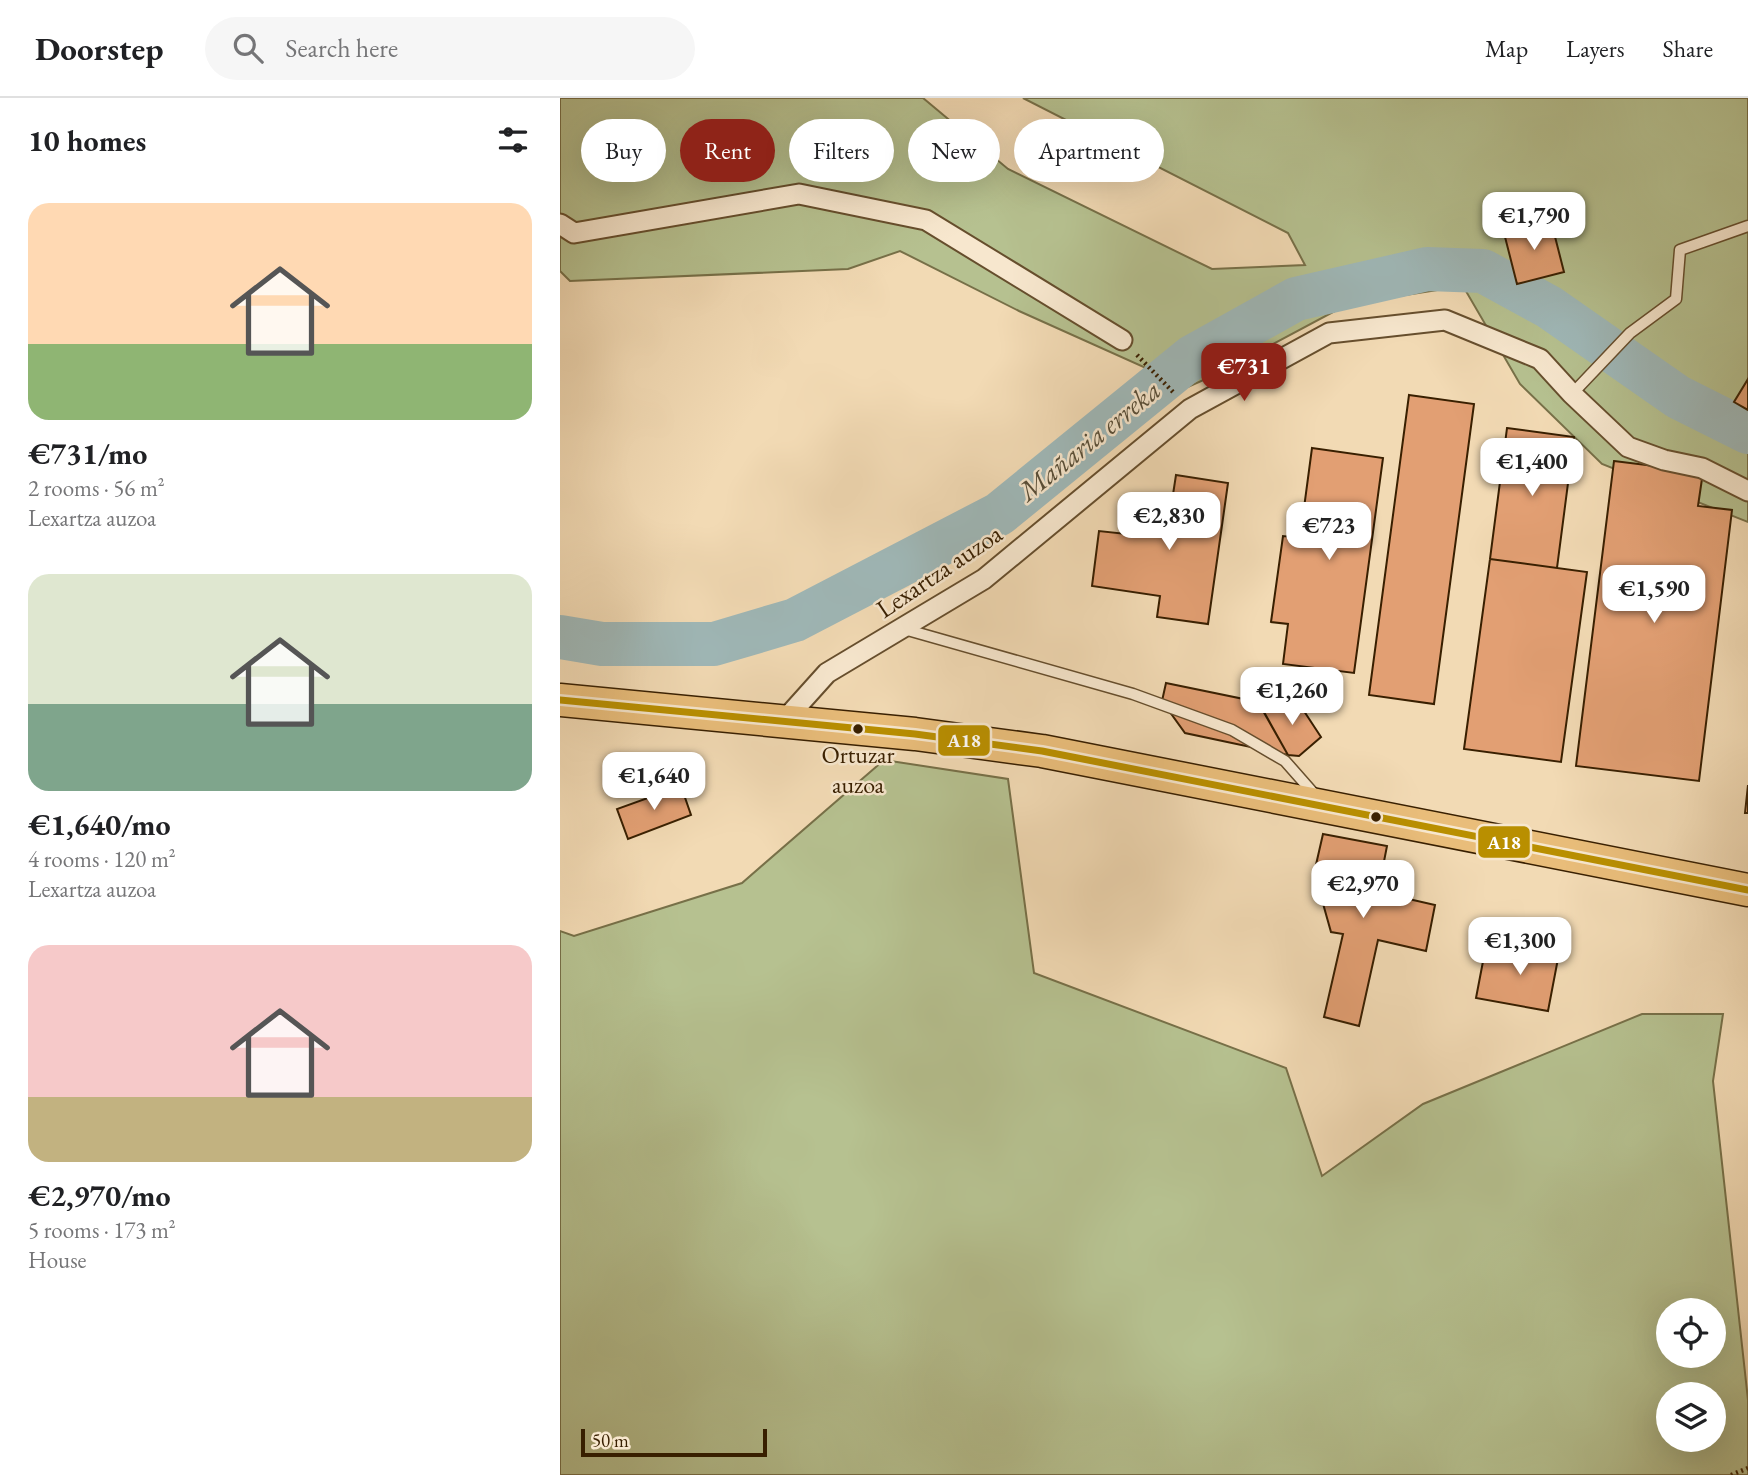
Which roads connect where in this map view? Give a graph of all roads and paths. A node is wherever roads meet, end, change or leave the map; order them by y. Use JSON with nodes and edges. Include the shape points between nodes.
{"nodes":[{"id":1,"x":560,"y":224,"type":"edge"},
{"id":2,"x":1748,"y":226,"type":"edge"},
{"id":3,"x":1122,"y":340,"type":"joint"},
{"id":4,"x":1572,"y":394,"type":"junction"},
{"id":5,"x":1190,"y":409,"type":"junction"},
{"id":6,"x":1748,"y":491,"type":"edge"},
{"id":7,"x":902,"y":628,"type":"junction"},
{"id":8,"x":560,"y":700,"type":"edge"},
{"id":9,"x":783,"y":722,"type":"junction"},
{"id":10,"x":1325,"y":806,"type":"junction"},
{"id":11,"x":1748,"y":890,"type":"edge"},
{"id":12,"x":1748,"y":1468,"type":"edge"},
{"id":13,"x":1731,"y":1475,"type":"edge"}],
"edges":[{"from":1,"to":3,"type":"street","via":[[574,233],[799,194],[926,220]]},
{"from":2,"to":4,"type":"lane","via":[[1680,250],[1676,299],[1630,333]]},
{"from":3,"to":5,"type":"path"},
{"from":4,"to":5,"type":"street","name":"Lexartza auzoa","via":[[1540,359],[1445,320],[1329,333]]},
{"from":4,"to":6,"type":"street","name":"Lexartza auzoa","via":[[1628,447],[1702,468]]},
{"from":5,"to":7,"type":"street","name":"Lexartza auzoa","via":[[984,579]]},
{"from":7,"to":9,"type":"street","name":"Lexartza auzoa","via":[[827,673]]},
{"from":7,"to":10,"type":"lane","via":[[1133,694],[1232,730],[1284,761]]},
{"from":8,"to":9,"type":"main road"},
{"from":9,"to":10,"type":"main road","via":[[1042,751]]},
{"from":10,"to":11,"type":"main road"},
{"from":12,"to":13,"type":"path"}]}
